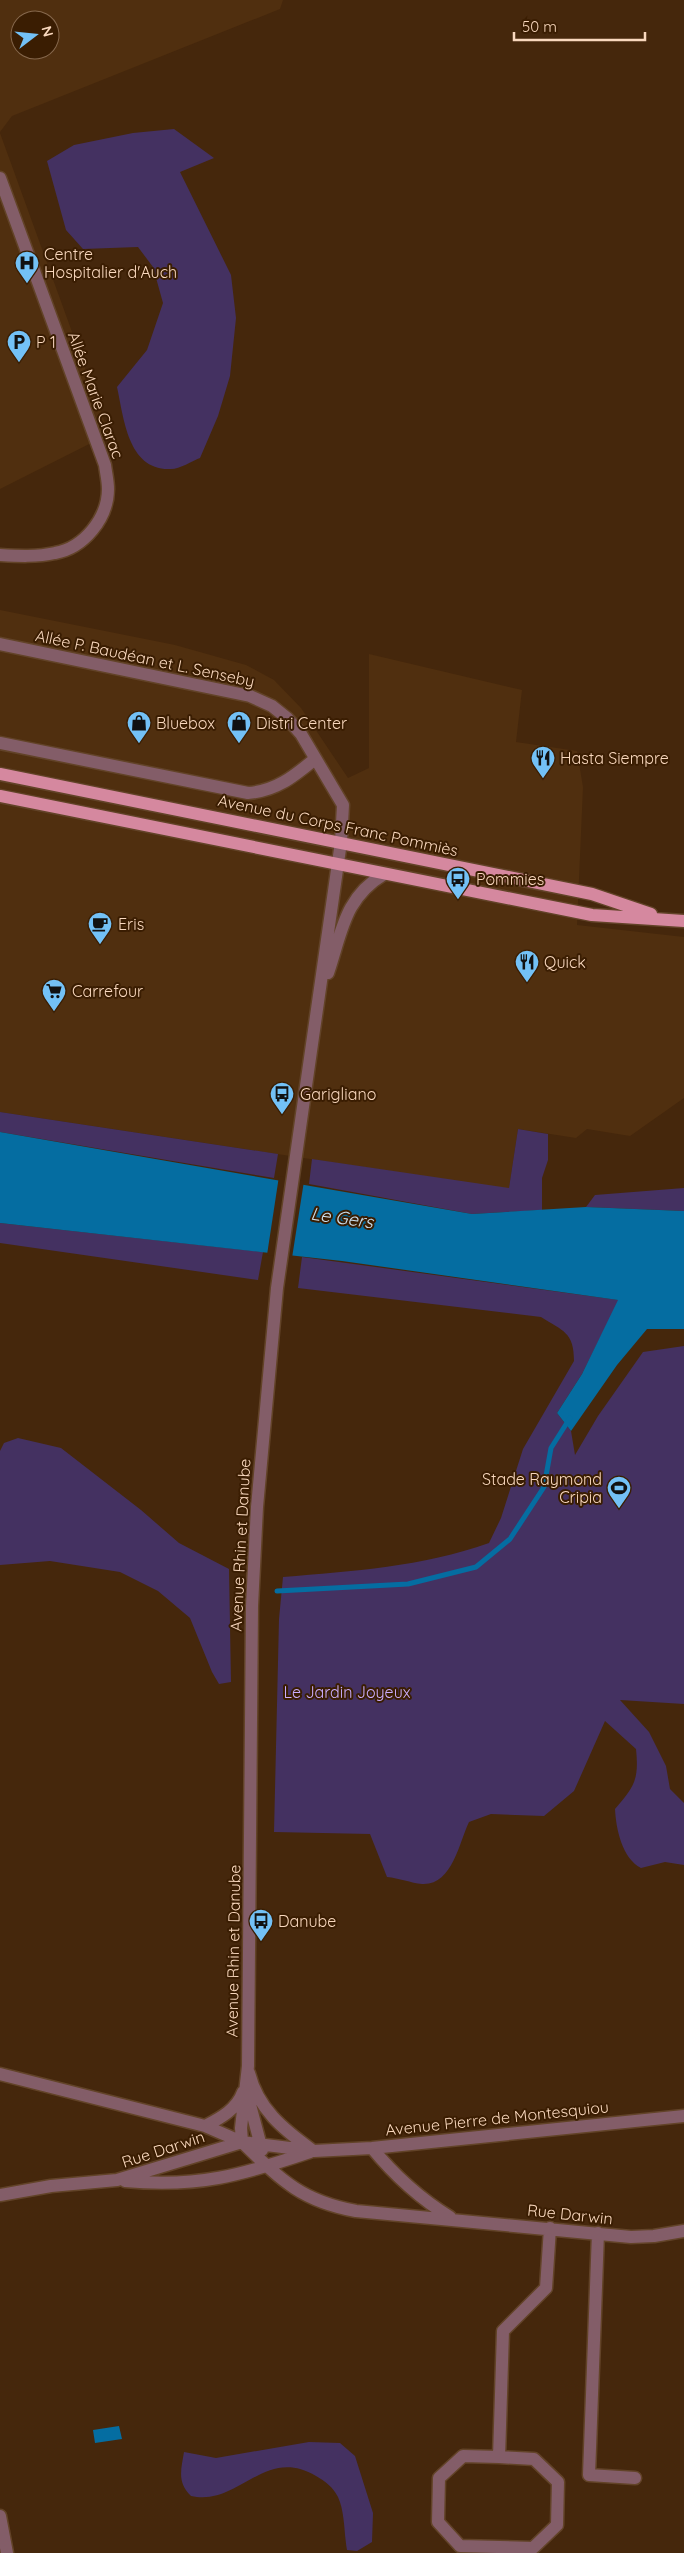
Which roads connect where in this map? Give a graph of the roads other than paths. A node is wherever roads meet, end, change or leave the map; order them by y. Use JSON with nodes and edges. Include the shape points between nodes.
{"nodes":[{"id":1,"x":0,"y":178,"type":"edge"},
{"id":2,"x":0,"y":556,"type":"edge"},
{"id":3,"x":0,"y":644,"type":"edge"},
{"id":4,"x":0,"y":743,"type":"edge"},
{"id":5,"x":315,"y":760,"type":"junction"},
{"id":6,"x":0,"y":774,"type":"edge"},
{"id":7,"x":0,"y":796,"type":"edge"},
{"id":8,"x":341,"y":842,"type":"junction"},
{"id":9,"x":338,"y":865,"type":"junction"},
{"id":10,"x":384,"y":874,"type":"junction"},
{"id":11,"x":668,"y":919,"type":"junction"},
{"id":12,"x":684,"y":921,"type":"edge"},
{"id":13,"x":317,"y":1009,"type":"junction"},
{"id":14,"x":248,"y":2066,"type":"junction"},
{"id":15,"x":0,"y":2074,"type":"edge"},
{"id":16,"x":245,"y":2087,"type":"junction"},
{"id":17,"x":684,"y":2116,"type":"edge"},
{"id":18,"x":205,"y":2126,"type":"junction"},
{"id":19,"x":242,"y":2142,"type":"junction"},
{"id":20,"x":260,"y":2144,"type":"junction"},
{"id":21,"x":372,"y":2148,"type":"junction"},
{"id":22,"x":314,"y":2151,"type":"junction"},
{"id":23,"x":267,"y":2167,"type":"junction"},
{"id":24,"x":117,"y":2180,"type":"junction"},
{"id":25,"x":0,"y":2195,"type":"edge"},
{"id":26,"x":452,"y":2219,"type":"junction"},
{"id":27,"x":550,"y":2228,"type":"junction"},
{"id":28,"x":598,"y":2233,"type":"junction"},
{"id":29,"x":682,"y":2233,"type":"edge"},
{"id":30,"x":500,"y":2457,"type":"junction"},
{"id":31,"x":635,"y":2478,"type":"dead end"},
{"id":32,"x":0,"y":2516,"type":"edge"},
{"id":33,"x":7,"y":2553,"type":"edge"}],
"edges":[{"from":1,"to":2,"type":"street","name":"Allée Marie Clarac","via":[[105,465],[108,488],[99,520],[89,535],[74,546],[36,556]]},
{"from":3,"to":5,"type":"street","name":"Allée P. Baudéan et L. Senseby","via":[[250,696],[272,706],[287,718]]},
{"from":4,"to":5,"type":"street","via":[[248,793],[275,788]]},
{"from":5,"to":8,"type":"street","name":"Allée P. Baudéan et L. Senseby","via":[[343,804]]},
{"from":6,"to":8,"type":"main road","name":"Avenue du Corps Franc Pommiès"},
{"from":7,"to":9,"type":"main road","name":"Avenue du Corps Franc Pommiès"},
{"from":8,"to":9,"type":"street","name":"Avenue Rhin et Danube"},
{"from":8,"to":11,"type":"main road","name":"Avenue du Corps Franc Pommiès","via":[[592,894]]},
{"from":9,"to":10,"type":"main road","name":"Avenue du Corps Franc Pommiès"},
{"from":9,"to":13,"type":"street","name":"Avenue Rhin et Danube"},
{"from":10,"to":11,"type":"main road","name":"Avenue du Corps Franc Pommiès","via":[[592,915]]},
{"from":10,"to":13,"type":"street","name":"Avenue Rhin et Danube","via":[[360,891],[348,913]]},
{"from":11,"to":12,"type":"main road","name":"Avenue du Corps Franc Pommiès"},
{"from":13,"to":14,"type":"street","name":"Avenue Rhin et Danube","via":[[277,1288],[257,1506],[252,1606]]},
{"from":14,"to":16,"type":"street","name":"Avenue Rhin et Danube"},
{"from":14,"to":22,"type":"street","via":[[252,2085],[272,2118]]},
{"from":15,"to":18,"type":"street","name":"Avenue Pierre de Montesquiou"},
{"from":16,"to":18,"type":"street","via":[[241,2098],[223,2117]]},
{"from":16,"to":19,"type":"street","name":"Avenue Rhin et Danube"},
{"from":16,"to":20,"type":"street","name":"Avenue Rhin et Danube"},
{"from":17,"to":21,"type":"street","name":"Avenue Pierre de Montesquiou"},
{"from":18,"to":19,"type":"street","name":"Avenue Pierre de Montesquiou"},
{"from":19,"to":20,"type":"street","name":"Avenue Pierre de Montesquiou"},
{"from":19,"to":23,"type":"street","name":"Rue Darwin"},
{"from":19,"to":24,"type":"street","name":"Rue Darwin"},
{"from":20,"to":22,"type":"street","name":"Avenue Pierre de Montesquiou"},
{"from":20,"to":23,"type":"street"},
{"from":21,"to":22,"type":"street","name":"Avenue Pierre de Montesquiou"},
{"from":21,"to":26,"type":"street","name":"Rue Darwin","via":[[424,2202]]},
{"from":22,"to":23,"type":"street","name":"Avenue Pierre de Montesquiou"},
{"from":23,"to":24,"type":"street","name":"Rue Darwin","via":[[201,2183],[156,2184]]},
{"from":23,"to":26,"type":"street","name":"Rue Darwin","via":[[303,2195],[330,2206]]},
{"from":24,"to":25,"type":"street","name":"Rue Darwin"},
{"from":26,"to":27,"type":"street","name":"Rue Darwin"},
{"from":27,"to":28,"type":"street","name":"Rue Darwin"},
{"from":27,"to":30,"type":"street","via":[[546,2288],[503,2331]]},
{"from":28,"to":29,"type":"street","name":"Rue Darwin","via":[[631,2237]]},
{"from":28,"to":31,"type":"street","via":[[589,2476]]},
{"from":30,"to":30,"type":"street","via":[[463,2456],[439,2478],[438,2522],[460,2546],[533,2548],[557,2525],[558,2482],[534,2458]]},
{"from":32,"to":33,"type":"street"}]}
